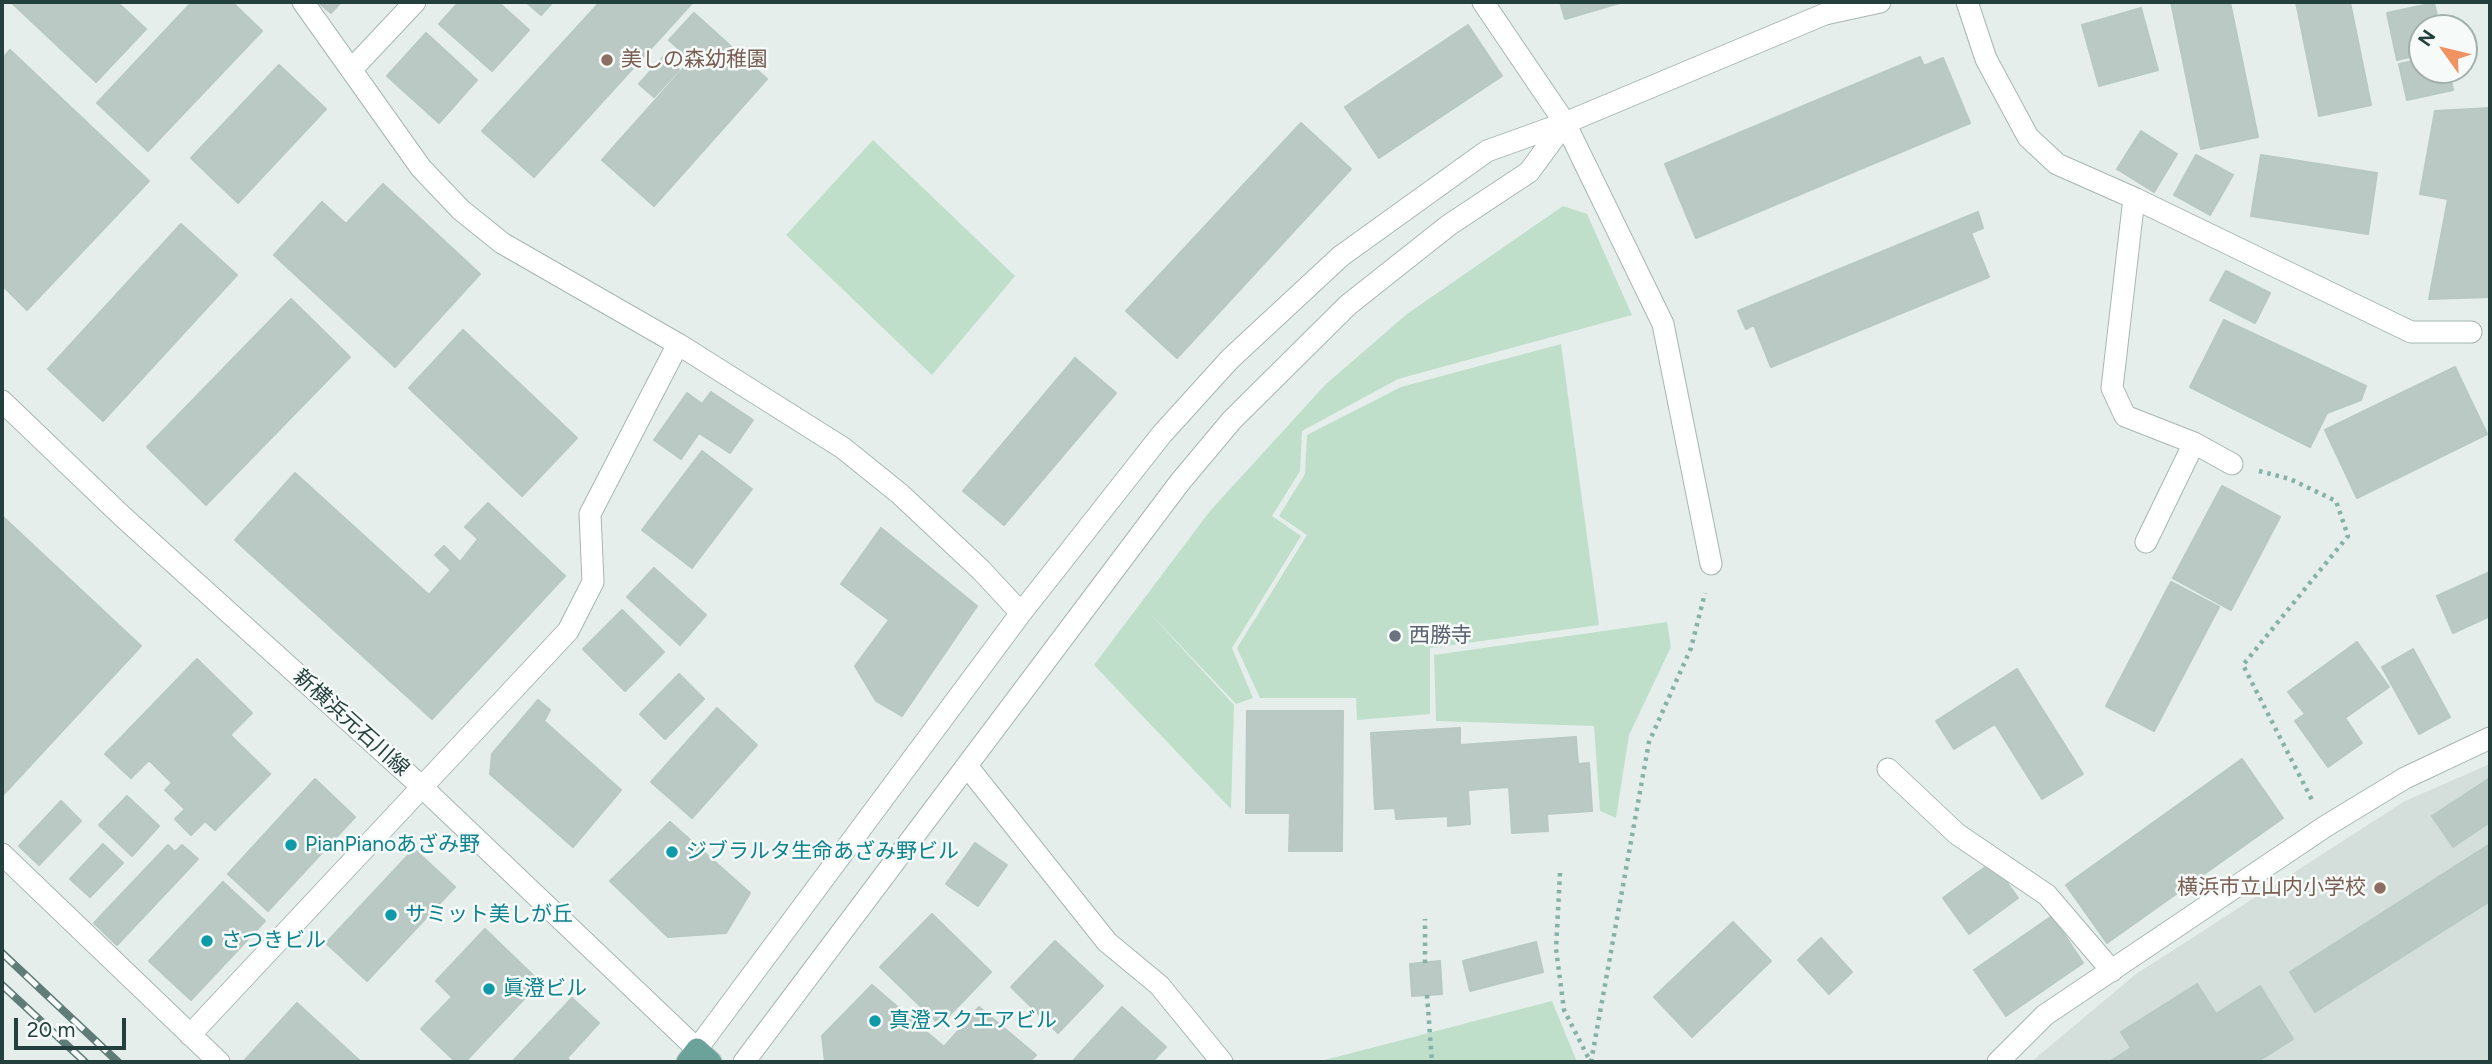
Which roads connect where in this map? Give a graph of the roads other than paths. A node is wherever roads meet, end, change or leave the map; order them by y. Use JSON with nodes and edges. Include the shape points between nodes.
{"nodes":[{"id":1,"x":303,"y":2,"type":"edge"},
{"id":2,"x":415,"y":2,"type":"edge"},
{"id":3,"x":1483,"y":2,"type":"edge"},
{"id":4,"x":1881,"y":2,"type":"edge"},
{"id":5,"x":1967,"y":2,"type":"edge"},
{"id":6,"x":352,"y":69,"type":"junction"},
{"id":7,"x":1565,"y":123,"type":"junction"},
{"id":8,"x":2134,"y":198,"type":"junction"},
{"id":9,"x":2472,"y":332,"type":"dead end"},
{"id":10,"x":678,"y":344,"type":"junction"},
{"id":11,"x":2,"y":401,"type":"edge"},
{"id":12,"x":2194,"y":443,"type":"junction"},
{"id":13,"x":2232,"y":464,"type":"road end"},
{"id":14,"x":2146,"y":542,"type":"dead end"},
{"id":15,"x":1711,"y":564,"type":"road end"},
{"id":16,"x":1021,"y":613,"type":"junction"},
{"id":17,"x":2490,"y":738,"type":"edge"},
{"id":18,"x":967,"y":766,"type":"junction"},
{"id":19,"x":1888,"y":769,"type":"dead end"},
{"id":20,"x":422,"y":787,"type":"junction"},
{"id":21,"x":2,"y":854,"type":"edge"},
{"id":22,"x":2112,"y":971,"type":"junction"},
{"id":23,"x":190,"y":1035,"type":"junction"},
{"id":24,"x":698,"y":1058,"type":"edge"},
{"id":25,"x":219,"y":1062,"type":"edge"},
{"id":26,"x":744,"y":1062,"type":"edge"},
{"id":27,"x":1222,"y":1062,"type":"edge"},
{"id":28,"x":1998,"y":1062,"type":"edge"}],
"edges":[{"from":1,"to":6,"type":"street"},
{"from":2,"to":6,"type":"street"},
{"from":3,"to":7,"type":"street"},
{"from":4,"to":7,"type":"street","via":[[1825,15]]},
{"from":5,"to":8,"type":"street","via":[[1986,59],[2028,137],[2057,164]]},
{"from":6,"to":10,"type":"street","via":[[421,168],[461,210],[502,243]]},
{"from":7,"to":15,"type":"street","via":[[1663,324]]},
{"from":7,"to":16,"type":"street","via":[[1487,150],[1341,256],[1230,359],[1163,433]]},
{"from":7,"to":18,"type":"street","via":[[1529,172],[1449,225],[1348,305],[1232,420],[1180,482]]},
{"from":8,"to":9,"type":"street","via":[[2411,332]]},
{"from":8,"to":12,"type":"street","via":[[2112,388],[2125,416]]},
{"from":10,"to":16,"type":"street","via":[[843,448],[900,494]]},
{"from":10,"to":20,"type":"street","via":[[590,514],[593,582],[568,631]]},
{"from":11,"to":20,"type":"street","name":"新横浜元石川線"},
{"from":12,"to":13,"type":"street"},
{"from":12,"to":14,"type":"street"},
{"from":16,"to":24,"type":"street"},
{"from":17,"to":22,"type":"street","via":[[2405,778],[2326,826]]},
{"from":18,"to":26,"type":"street"},
{"from":18,"to":27,"type":"street","via":[[1107,942],[1159,985]]},
{"from":19,"to":22,"type":"street","via":[[1958,834],[2047,895]]},
{"from":20,"to":23,"type":"street"},
{"from":20,"to":24,"type":"street","name":"新横浜元石川線"},
{"from":21,"to":23,"type":"street"},
{"from":22,"to":28,"type":"street","via":[[2045,1015]]},
{"from":23,"to":25,"type":"street"}]}
